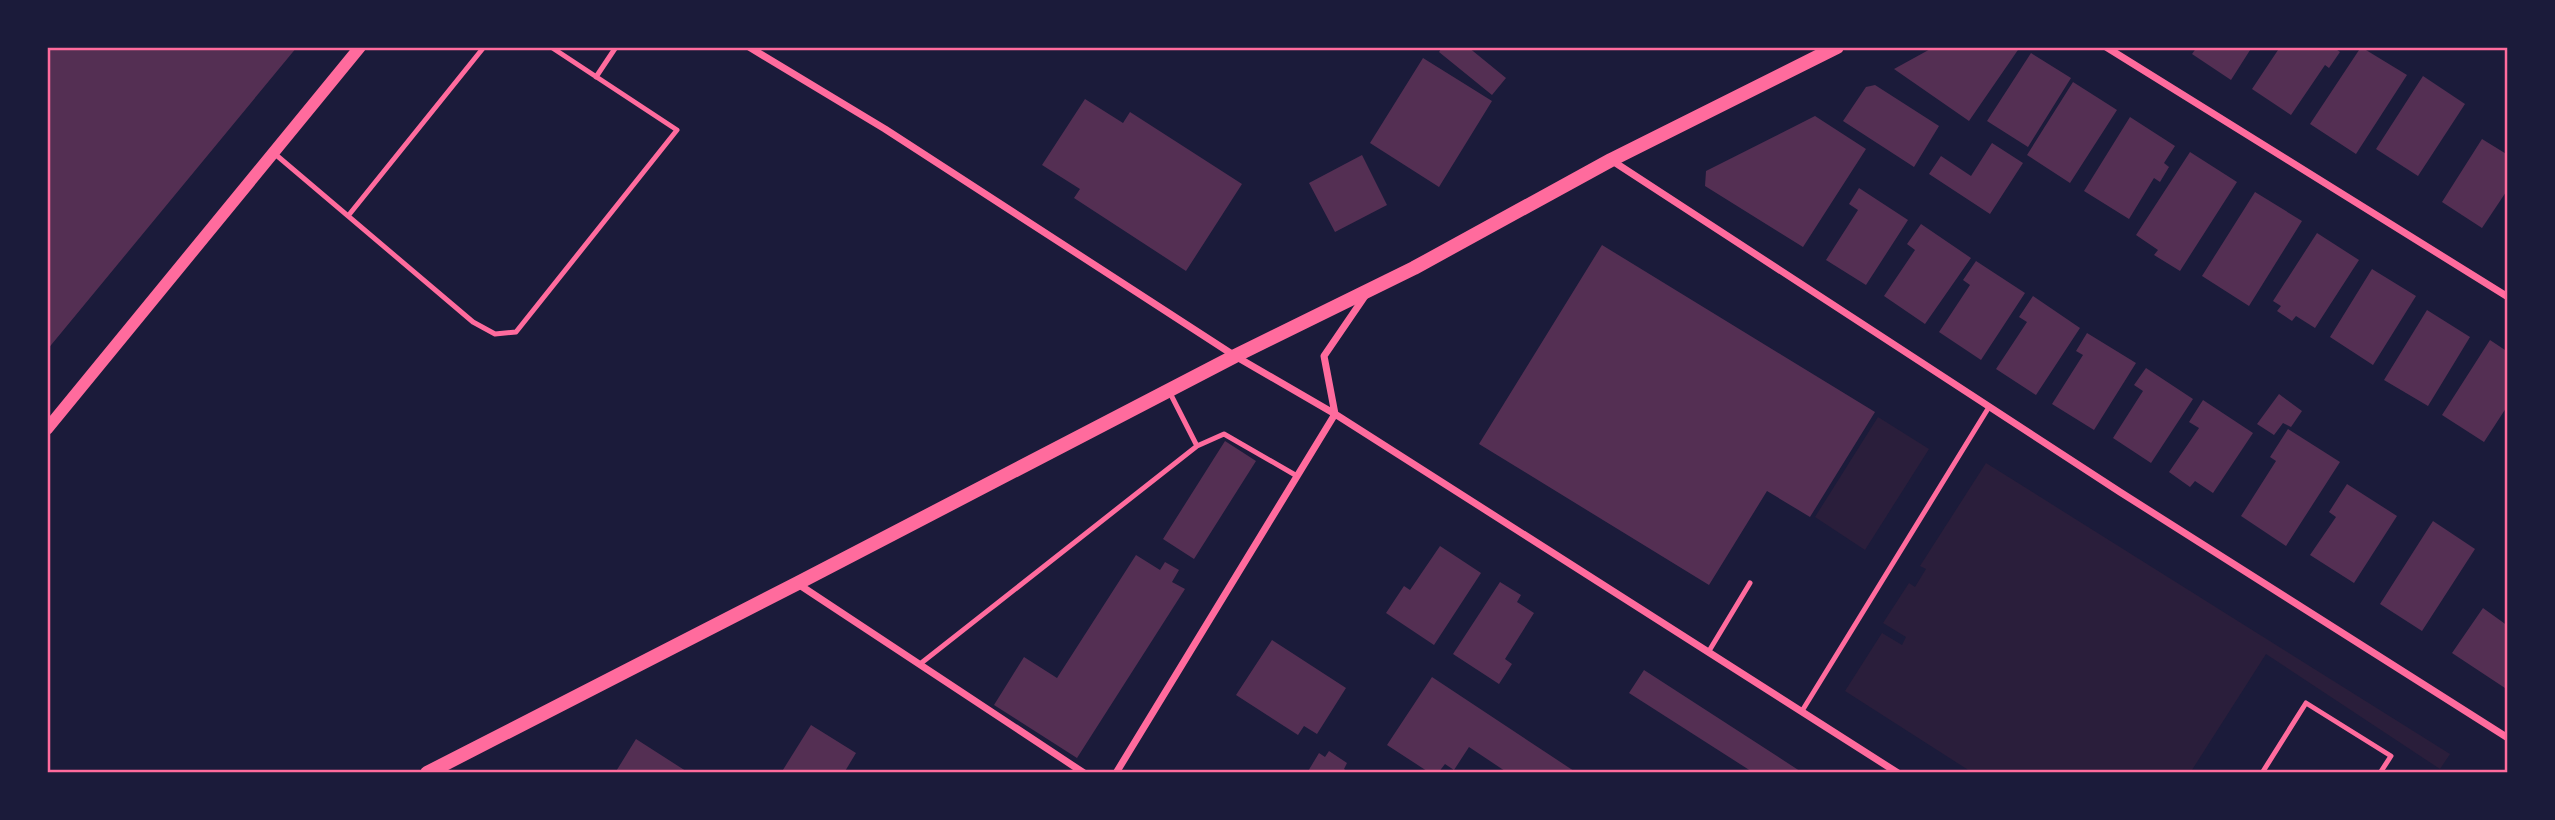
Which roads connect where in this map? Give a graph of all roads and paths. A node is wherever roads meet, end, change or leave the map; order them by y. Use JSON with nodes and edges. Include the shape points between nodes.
{"nodes":[{"id":1,"x":360,"y":47,"type":"edge"},
{"id":2,"x":484,"y":47,"type":"edge"},
{"id":3,"x":551,"y":47,"type":"edge"},
{"id":4,"x":615,"y":47,"type":"edge"},
{"id":5,"x":750,"y":47,"type":"edge"},
{"id":6,"x":1837,"y":47,"type":"edge"},
{"id":7,"x":2106,"y":47,"type":"edge"},
{"id":8,"x":596,"y":77,"type":"junction"},
{"id":9,"x":274,"y":154,"type":"junction"},
{"id":10,"x":1611,"y":160,"type":"junction"},
{"id":11,"x":348,"y":216,"type":"junction"},
{"id":12,"x":1369,"y":290,"type":"junction"},
{"id":13,"x":2508,"y":298,"type":"edge"},
{"id":14,"x":1235,"y":356,"type":"junction"},
{"id":15,"x":1169,"y":391,"type":"junction"},
{"id":16,"x":1989,"y":407,"type":"junction"},
{"id":17,"x":1335,"y":414,"type":"junction"},
{"id":18,"x":47,"y":429,"type":"edge"},
{"id":19,"x":1197,"y":446,"type":"junction"},
{"id":20,"x":1297,"y":476,"type":"junction"},
{"id":21,"x":798,"y":583,"type":"junction"},
{"id":22,"x":1750,"y":583,"type":"dead end"},
{"id":23,"x":1709,"y":651,"type":"junction"},
{"id":24,"x":920,"y":664,"type":"junction"},
{"id":25,"x":1802,"y":711,"type":"junction"},
{"id":26,"x":2508,"y":738,"type":"edge"},
{"id":27,"x":1118,"y":770,"type":"edge"},
{"id":28,"x":427,"y":773,"type":"edge"},
{"id":29,"x":1084,"y":773,"type":"edge"},
{"id":30,"x":1128,"y":773,"type":"edge"},
{"id":31,"x":1898,"y":773,"type":"edge"},
{"id":32,"x":2262,"y":773,"type":"edge"},
{"id":33,"x":2381,"y":773,"type":"edge"}],
"edges":[{"from":1,"to":9,"type":"street"},
{"from":2,"to":11,"type":"lane"},
{"from":3,"to":8,"type":"lane"},
{"from":4,"to":8,"type":"lane"},
{"from":5,"to":14,"type":"street"},
{"from":6,"to":10,"type":"main road"},
{"from":7,"to":13,"type":"street"},
{"from":8,"to":11,"type":"lane","via":[[677,130],[516,332],[495,334],[473,323]]},
{"from":9,"to":11,"type":"lane"},
{"from":9,"to":18,"type":"street"},
{"from":10,"to":12,"type":"main road"},
{"from":10,"to":16,"type":"street"},
{"from":12,"to":14,"type":"main road"},
{"from":12,"to":17,"type":"street","via":[[1324,356]]},
{"from":14,"to":15,"type":"main road"},
{"from":14,"to":17,"type":"street"},
{"from":15,"to":19,"type":"lane"},
{"from":15,"to":21,"type":"main road"},
{"from":16,"to":25,"type":"lane"},
{"from":16,"to":26,"type":"street"},
{"from":17,"to":20,"type":"street"},
{"from":17,"to":23,"type":"street"},
{"from":19,"to":20,"type":"lane","via":[[1224,434]]},
{"from":19,"to":24,"type":"lane"},
{"from":20,"to":27,"type":"street"},
{"from":21,"to":24,"type":"street"},
{"from":21,"to":28,"type":"main road"},
{"from":22,"to":23,"type":"lane"},
{"from":23,"to":25,"type":"street"},
{"from":24,"to":29,"type":"street"},
{"from":25,"to":31,"type":"street"},
{"from":27,"to":30,"type":"street"},
{"from":32,"to":33,"type":"lane","via":[[2306,703],[2391,756]]}]}
